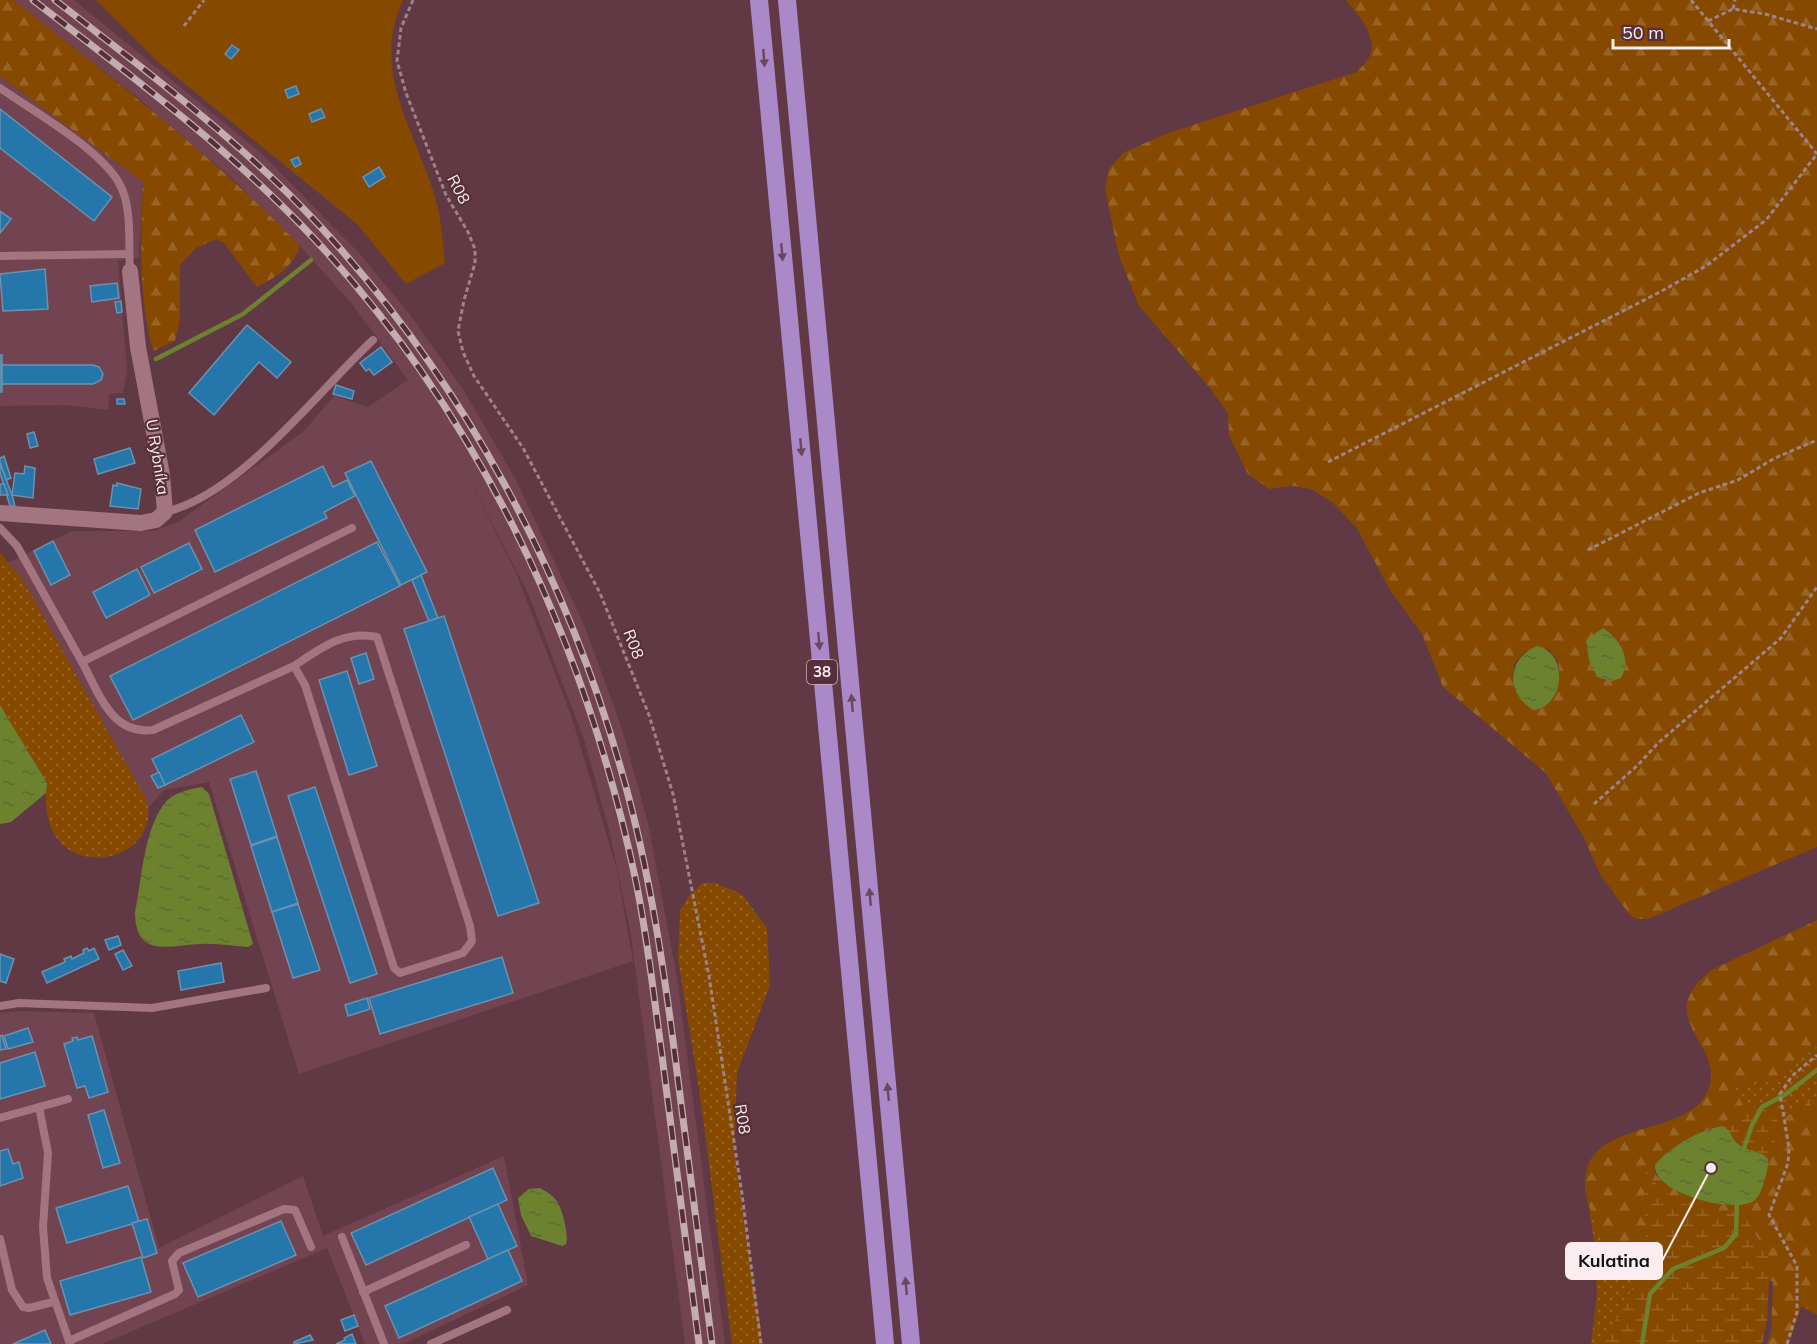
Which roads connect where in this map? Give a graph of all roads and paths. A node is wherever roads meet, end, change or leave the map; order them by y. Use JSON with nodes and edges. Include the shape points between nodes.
{"nodes":[{"id":1,"x":204,"y":0,"type":"edge"},
{"id":2,"x":413,"y":0,"type":"edge"},
{"id":3,"x":759,"y":0,"type":"edge"},
{"id":4,"x":787,"y":0,"type":"edge"},
{"id":5,"x":1691,"y":0,"type":"edge"},
{"id":6,"x":1735,"y":0,"type":"edge"},
{"id":7,"x":1733,"y":9,"type":"junction"},
{"id":8,"x":1708,"y":21,"type":"junction"},
{"id":9,"x":184,"y":26,"type":"dead end"},
{"id":10,"x":1817,"y":29,"type":"edge"},
{"id":11,"x":0,"y":87,"type":"edge"},
{"id":12,"x":1817,"y":154,"type":"edge"},
{"id":13,"x":0,"y":256,"type":"edge"},
{"id":14,"x":130,"y":262,"type":"junction"},
{"id":15,"x":373,"y":340,"type":"dead end"},
{"id":16,"x":1817,"y":440,"type":"edge"},
{"id":17,"x":1328,"y":462,"type":"dead end"},
{"id":18,"x":165,"y":512,"type":"junction"},
{"id":19,"x":0,"y":513,"type":"edge"},
{"id":20,"x":0,"y":528,"type":"edge"},
{"id":21,"x":352,"y":528,"type":"dead end"},
{"id":22,"x":1588,"y":550,"type":"dead end"},
{"id":23,"x":1817,"y":587,"type":"edge"},
{"id":24,"x":82,"y":662,"type":"junction"},
{"id":25,"x":294,"y":666,"type":"junction"},
{"id":26,"x":1594,"y":804,"type":"dead end"},
{"id":27,"x":266,"y":988,"type":"dead end"},
{"id":28,"x":0,"y":1006,"type":"edge"},
{"id":29,"x":1817,"y":1055,"type":"edge"},
{"id":30,"x":68,"y":1099,"type":"dead end"},
{"id":31,"x":39,"y":1107,"type":"junction"},
{"id":32,"x":0,"y":1118,"type":"edge"},
{"id":33,"x":342,"y":1237,"type":"dead end"},
{"id":34,"x":0,"y":1239,"type":"edge"},
{"id":35,"x":466,"y":1245,"type":"dead end"},
{"id":36,"x":311,"y":1246,"type":"dead end"},
{"id":37,"x":363,"y":1292,"type":"junction"},
{"id":38,"x":53,"y":1302,"type":"junction"},
{"id":39,"x":507,"y":1310,"type":"dead end"},
{"id":40,"x":70,"y":1343,"type":"edge"},
{"id":41,"x":434,"y":1343,"type":"edge"},
{"id":42,"x":384,"y":1344,"type":"edge"},
{"id":43,"x":760,"y":1344,"type":"edge"},
{"id":44,"x":885,"y":1344,"type":"edge"},
{"id":45,"x":911,"y":1344,"type":"edge"},
{"id":46,"x":1787,"y":1344,"type":"edge"}],
"edges":[{"from":1,"to":9,"type":"path"},
{"from":2,"to":43,"type":"path","name":"R08","via":[[401,28],[397,61],[446,195],[475,249],[476,263],[458,331],[463,352],[474,376],[523,448],[600,593],[649,715],[673,794],[711,988]]},
{"from":3,"to":44,"type":"highway","number":"38","one_way":true},
{"from":45,"to":4,"type":"highway","number":"38","one_way":true},
{"from":5,"to":8,"type":"path"},
{"from":6,"to":7,"type":"path"},
{"from":7,"to":8,"type":"path"},
{"from":7,"to":10,"type":"path"},
{"from":8,"to":12,"type":"path"},
{"from":11,"to":14,"type":"lane","via":[[96,156],[119,183],[126,203]]},
{"from":12,"to":17,"type":"path","via":[[1766,220],[1706,266]]},
{"from":13,"to":14,"type":"lane"},
{"from":14,"to":18,"type":"street","name":"U Rybníka","via":[[138,347],[162,475]]},
{"from":15,"to":18,"type":"lane","via":[[253,459],[187,505]]},
{"from":16,"to":22,"type":"path"},
{"from":18,"to":19,"type":"street","name":"U Rybníka","via":[[156,520],[141,523]]},
{"from":20,"to":24,"type":"lane","via":[[17,546]]},
{"from":21,"to":24,"type":"lane"},
{"from":23,"to":26,"type":"path","via":[[1781,638],[1675,728]]},
{"from":24,"to":25,"type":"lane","via":[[111,716],[124,727],[141,732]]},
{"from":25,"to":25,"type":"lane","via":[[304,685],[394,969],[400,973],[463,953],[472,941],[470,926],[377,637],[344,636]]},
{"from":27,"to":28,"type":"lane","via":[[152,1008],[19,1003]]},
{"from":29,"to":46,"type":"path","via":[[1792,1076],[1780,1094],[1788,1163],[1769,1215],[1797,1266],[1797,1312]]},
{"from":30,"to":31,"type":"lane"},
{"from":31,"to":32,"type":"lane"},
{"from":31,"to":38,"type":"lane","via":[[48,1153],[44,1252]]},
{"from":33,"to":37,"type":"lane"},
{"from":34,"to":38,"type":"lane","via":[[12,1290],[23,1307]]},
{"from":35,"to":37,"type":"lane"},
{"from":36,"to":40,"type":"lane","via":[[295,1210],[284,1209],[179,1253],[172,1261],[178,1282],[175,1294]]},
{"from":37,"to":42,"type":"lane"},
{"from":38,"to":40,"type":"lane"},
{"from":39,"to":41,"type":"lane"}]}
